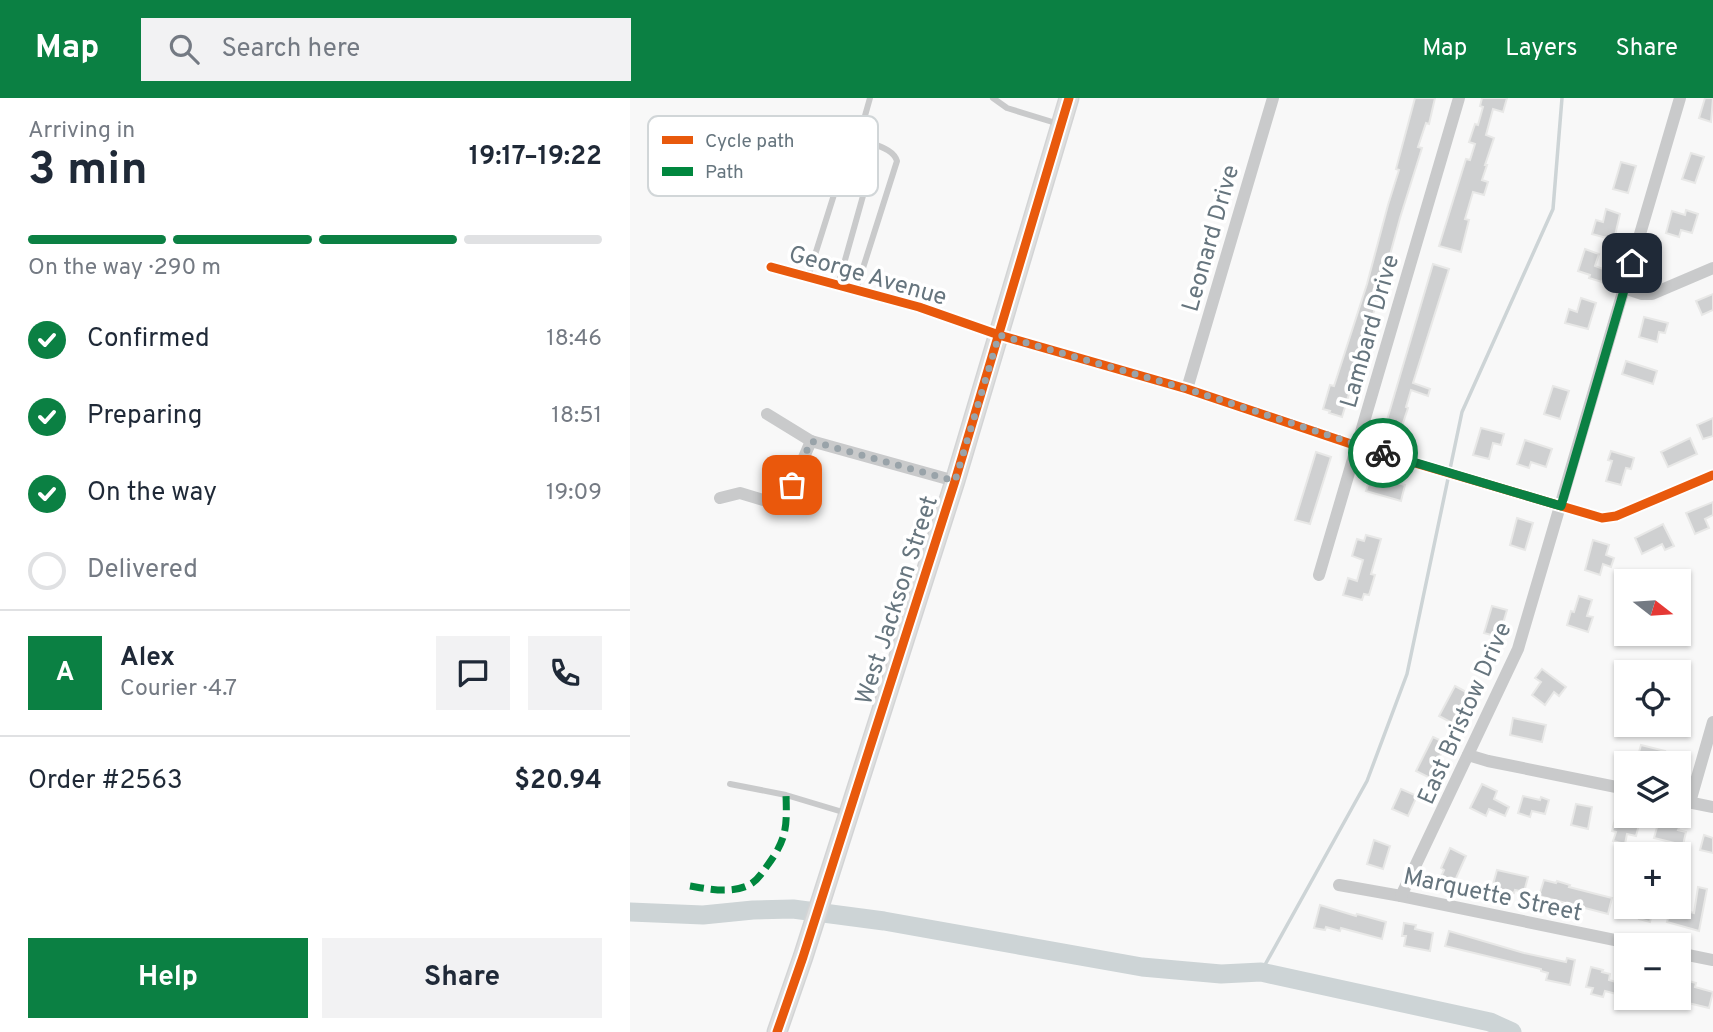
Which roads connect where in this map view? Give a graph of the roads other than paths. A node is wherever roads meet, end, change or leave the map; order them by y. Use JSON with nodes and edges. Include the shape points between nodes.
{"nodes":[{"id":1,"x":870,"y":98,"type":"edge"},
{"id":2,"x":993,"y":98,"type":"edge"},
{"id":3,"x":1069,"y":98,"type":"edge"},
{"id":4,"x":1273,"y":98,"type":"edge"},
{"id":5,"x":1459,"y":98,"type":"edge"},
{"id":6,"x":1680,"y":98,"type":"edge"},
{"id":7,"x":865,"y":116,"type":"edge"},
{"id":8,"x":1061,"y":125,"type":"junction"},
{"id":9,"x":878,"y":146,"type":"edge"},
{"id":10,"x":834,"y":196,"type":"edge"},
{"id":11,"x":863,"y":196,"type":"edge"},
{"id":12,"x":771,"y":267,"type":"dead end"},
{"id":13,"x":1713,"y":268,"type":"edge"},
{"id":14,"x":808,"y":277,"type":"junction"},
{"id":15,"x":838,"y":285,"type":"junction"},
{"id":16,"x":1624,"y":288,"type":"junction"},
{"id":17,"x":856,"y":290,"type":"junction"},
{"id":18,"x":999,"y":335,"type":"junction"},
{"id":19,"x":1187,"y":389,"type":"junction"},
{"id":20,"x":767,"y":414,"type":"dead end"},
{"id":21,"x":811,"y":441,"type":"junction"},
{"id":22,"x":1357,"y":446,"type":"junction"},
{"id":23,"x":1713,"y":475,"type":"edge"},
{"id":24,"x":955,"y":481,"type":"junction"},
{"id":25,"x":720,"y":498,"type":"dead end"},
{"id":26,"x":1561,"y":506,"type":"junction"},
{"id":27,"x":1318,"y":575,"type":"dead end"},
{"id":28,"x":1713,"y":722,"type":"edge"},
{"id":29,"x":1468,"y":755,"type":"junction"},
{"id":30,"x":1691,"y":782,"type":"edge"},
{"id":31,"x":730,"y":784,"type":"dead end"},
{"id":32,"x":1614,"y":787,"type":"edge"},
{"id":33,"x":1691,"y":802,"type":"edge"},
{"id":34,"x":1713,"y":807,"type":"edge"},
{"id":35,"x":849,"y":814,"type":"junction"},
{"id":36,"x":1339,"y":885,"type":"dead end"},
{"id":37,"x":1401,"y":896,"type":"junction"},
{"id":38,"x":1614,"y":940,"type":"edge"},
{"id":39,"x":1691,"y":956,"type":"edge"},
{"id":40,"x":1713,"y":960,"type":"edge"},
{"id":41,"x":777,"y":1032,"type":"edge"}],
"edges":[{"from":1,"to":7,"type":"lane"},
{"from":2,"to":8,"type":"lane","via":[[1007,108]]},
{"from":3,"to":8,"type":"street","name":"West Jackson Street"},
{"from":4,"to":19,"type":"street","name":"Leonard Drive"},
{"from":5,"to":22,"type":"street","name":"Lambard Drive"},
{"from":6,"to":16,"type":"street","name":"East Bristow Drive"},
{"from":8,"to":18,"type":"street","name":"West Jackson Street"},
{"from":9,"to":17,"type":"lane","via":[[896,156],[896,165]]},
{"from":10,"to":14,"type":"lane"},
{"from":11,"to":15,"type":"lane"},
{"from":12,"to":14,"type":"street","name":"George Avenue"},
{"from":13,"to":16,"type":"street","via":[[1652,294]]},
{"from":14,"to":15,"type":"street","name":"George Avenue"},
{"from":15,"to":17,"type":"street","name":"George Avenue"},
{"from":16,"to":26,"type":"street","name":"East Bristow Drive"},
{"from":17,"to":18,"type":"street","name":"George Avenue"},
{"from":18,"to":19,"type":"street","name":"George Avenue"},
{"from":18,"to":24,"type":"street","name":"West Jackson Street"},
{"from":19,"to":22,"type":"street","name":"George Avenue"},
{"from":20,"to":21,"type":"street"},
{"from":21,"to":24,"type":"street"},
{"from":21,"to":25,"type":"street","via":[[783,506],[740,493]]},
{"from":22,"to":26,"type":"street","name":"George Avenue"},
{"from":22,"to":27,"type":"street","name":"Lambard Drive"},
{"from":23,"to":26,"type":"street","name":"George Avenue","via":[[1610,518]]},
{"from":24,"to":35,"type":"street","name":"West Jackson Street"},
{"from":26,"to":29,"type":"street","name":"East Bristow Drive","via":[[1518,649]]},
{"from":28,"to":30,"type":"street"},
{"from":29,"to":32,"type":"street"},
{"from":29,"to":37,"type":"street","name":"East Bristow Drive"},
{"from":31,"to":35,"type":"lane"},
{"from":33,"to":34,"type":"street"},
{"from":35,"to":41,"type":"street","name":"West Jackson Street"},
{"from":36,"to":37,"type":"street","name":"Marquette Street"},
{"from":37,"to":38,"type":"street","name":"Marquette Street"},
{"from":39,"to":40,"type":"street"}]}
